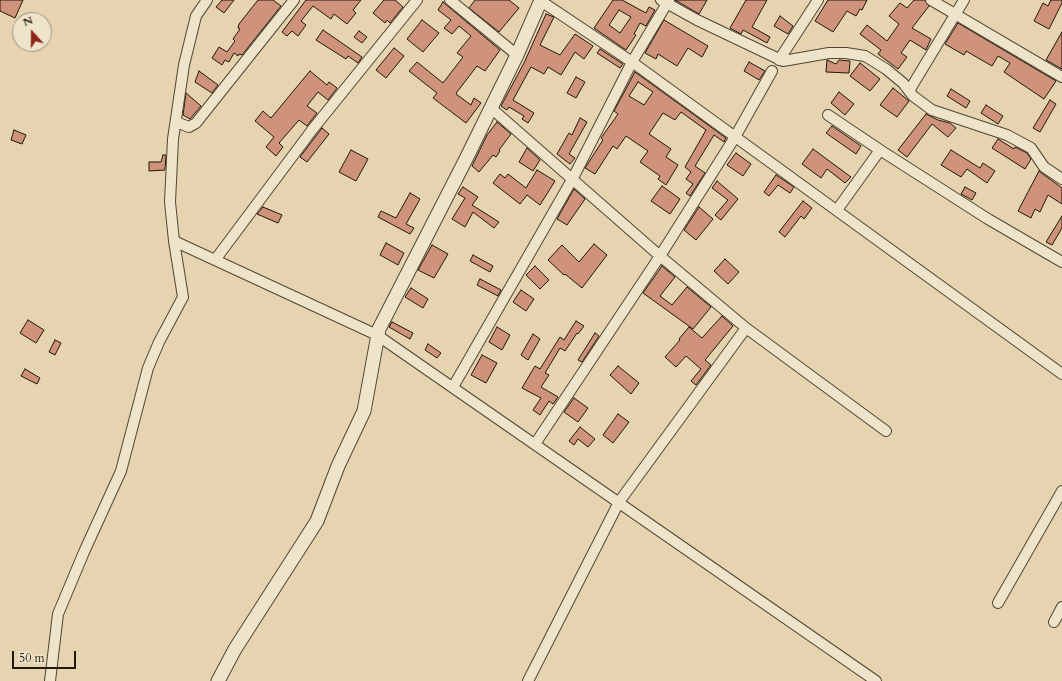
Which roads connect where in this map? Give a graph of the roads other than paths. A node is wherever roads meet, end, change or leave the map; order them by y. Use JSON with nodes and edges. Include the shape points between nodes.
{"nodes":[{"id":1,"x":206,"y":0,"type":"edge"},
{"id":2,"x":294,"y":0,"type":"edge"},
{"id":3,"x":417,"y":0,"type":"edge"},
{"id":4,"x":450,"y":0,"type":"edge"},
{"id":5,"x":541,"y":0,"type":"edge"},
{"id":6,"x":818,"y":0,"type":"edge"},
{"id":7,"x":931,"y":0,"type":"edge"},
{"id":8,"x":964,"y":0,"type":"edge"},
{"id":9,"x":666,"y":1,"type":"edge"},
{"id":10,"x":956,"y":14,"type":"junction"},
{"id":11,"x":517,"y":55,"type":"junction"},
{"id":12,"x":779,"y":60,"type":"junction"},
{"id":13,"x":632,"y":62,"type":"junction"},
{"id":14,"x":772,"y":71,"type":"dead end"},
{"id":15,"x":1062,"y":78,"type":"edge"},
{"id":16,"x":909,"y":91,"type":"junction"},
{"id":17,"x":491,"y":108,"type":"junction"},
{"id":18,"x":828,"y":115,"type":"dead end"},
{"id":19,"x":176,"y":122,"type":"junction"},
{"id":20,"x":735,"y":137,"type":"junction"},
{"id":21,"x":880,"y":150,"type":"junction"},
{"id":22,"x":573,"y":178,"type":"junction"},
{"id":23,"x":1062,"y":180,"type":"edge"},
{"id":24,"x":837,"y":210,"type":"junction"},
{"id":25,"x":174,"y":241,"type":"junction"},
{"id":26,"x":660,"y":256,"type":"junction"},
{"id":27,"x":215,"y":260,"type":"junction"},
{"id":28,"x":1062,"y":262,"type":"edge"},
{"id":29,"x":746,"y":328,"type":"junction"},
{"id":30,"x":377,"y":335,"type":"junction"},
{"id":31,"x":1062,"y":374,"type":"edge"},
{"id":32,"x":453,"y":387,"type":"junction"},
{"id":33,"x":886,"y":431,"type":"dead end"},
{"id":34,"x":536,"y":444,"type":"junction"},
{"id":35,"x":1062,"y":491,"type":"edge"},
{"id":36,"x":619,"y":502,"type":"junction"},
{"id":37,"x":998,"y":603,"type":"dead end"},
{"id":38,"x":1062,"y":607,"type":"edge"},
{"id":39,"x":1054,"y":622,"type":"dead end"},
{"id":40,"x":50,"y":681,"type":"edge"},
{"id":41,"x":218,"y":681,"type":"edge"},
{"id":42,"x":528,"y":681,"type":"edge"},
{"id":43,"x":876,"y":681,"type":"edge"}],
"edges":[{"from":1,"to":19,"type":"street","via":[[196,16],[184,65]]},
{"from":2,"to":19,"type":"street","via":[[196,123],[189,127]]},
{"from":3,"to":27,"type":"street","via":[[312,130]]},
{"from":4,"to":11,"type":"street"},
{"from":5,"to":11,"type":"street"},
{"from":5,"to":13,"type":"street"},
{"from":6,"to":12,"type":"street"},
{"from":7,"to":10,"type":"street"},
{"from":8,"to":10,"type":"street"},
{"from":9,"to":12,"type":"street","via":[[697,20]]},
{"from":9,"to":13,"type":"street"},
{"from":10,"to":15,"type":"street"},
{"from":10,"to":16,"type":"street"},
{"from":11,"to":17,"type":"street"},
{"from":12,"to":16,"type":"street","via":[[788,62],[829,53],[865,56],[886,69]]},
{"from":13,"to":20,"type":"street"},
{"from":13,"to":22,"type":"street"},
{"from":14,"to":20,"type":"street"},
{"from":16,"to":23,"type":"street","via":[[932,110],[1007,135],[1031,148],[1044,167]]},
{"from":17,"to":22,"type":"street"},
{"from":17,"to":30,"type":"street"},
{"from":18,"to":21,"type":"street"},
{"from":19,"to":25,"type":"street","via":[[170,202]]},
{"from":20,"to":24,"type":"street"},
{"from":20,"to":26,"type":"street"},
{"from":21,"to":24,"type":"street"},
{"from":21,"to":28,"type":"street","via":[[988,219]]},
{"from":22,"to":26,"type":"street"},
{"from":22,"to":32,"type":"street"},
{"from":24,"to":31,"type":"street"},
{"from":25,"to":27,"type":"street"},
{"from":25,"to":40,"type":"street","via":[[183,297],[148,368],[121,471],[58,614]]},
{"from":26,"to":29,"type":"street"},
{"from":26,"to":34,"type":"street"},
{"from":27,"to":30,"type":"street"},
{"from":29,"to":33,"type":"street"},
{"from":29,"to":36,"type":"street"},
{"from":30,"to":32,"type":"street"},
{"from":30,"to":41,"type":"street","via":[[364,411],[338,466],[317,521],[235,648]]},
{"from":32,"to":34,"type":"street"},
{"from":34,"to":36,"type":"street"},
{"from":35,"to":37,"type":"street"},
{"from":36,"to":42,"type":"street"},
{"from":36,"to":43,"type":"street"},
{"from":38,"to":39,"type":"street"}]}
